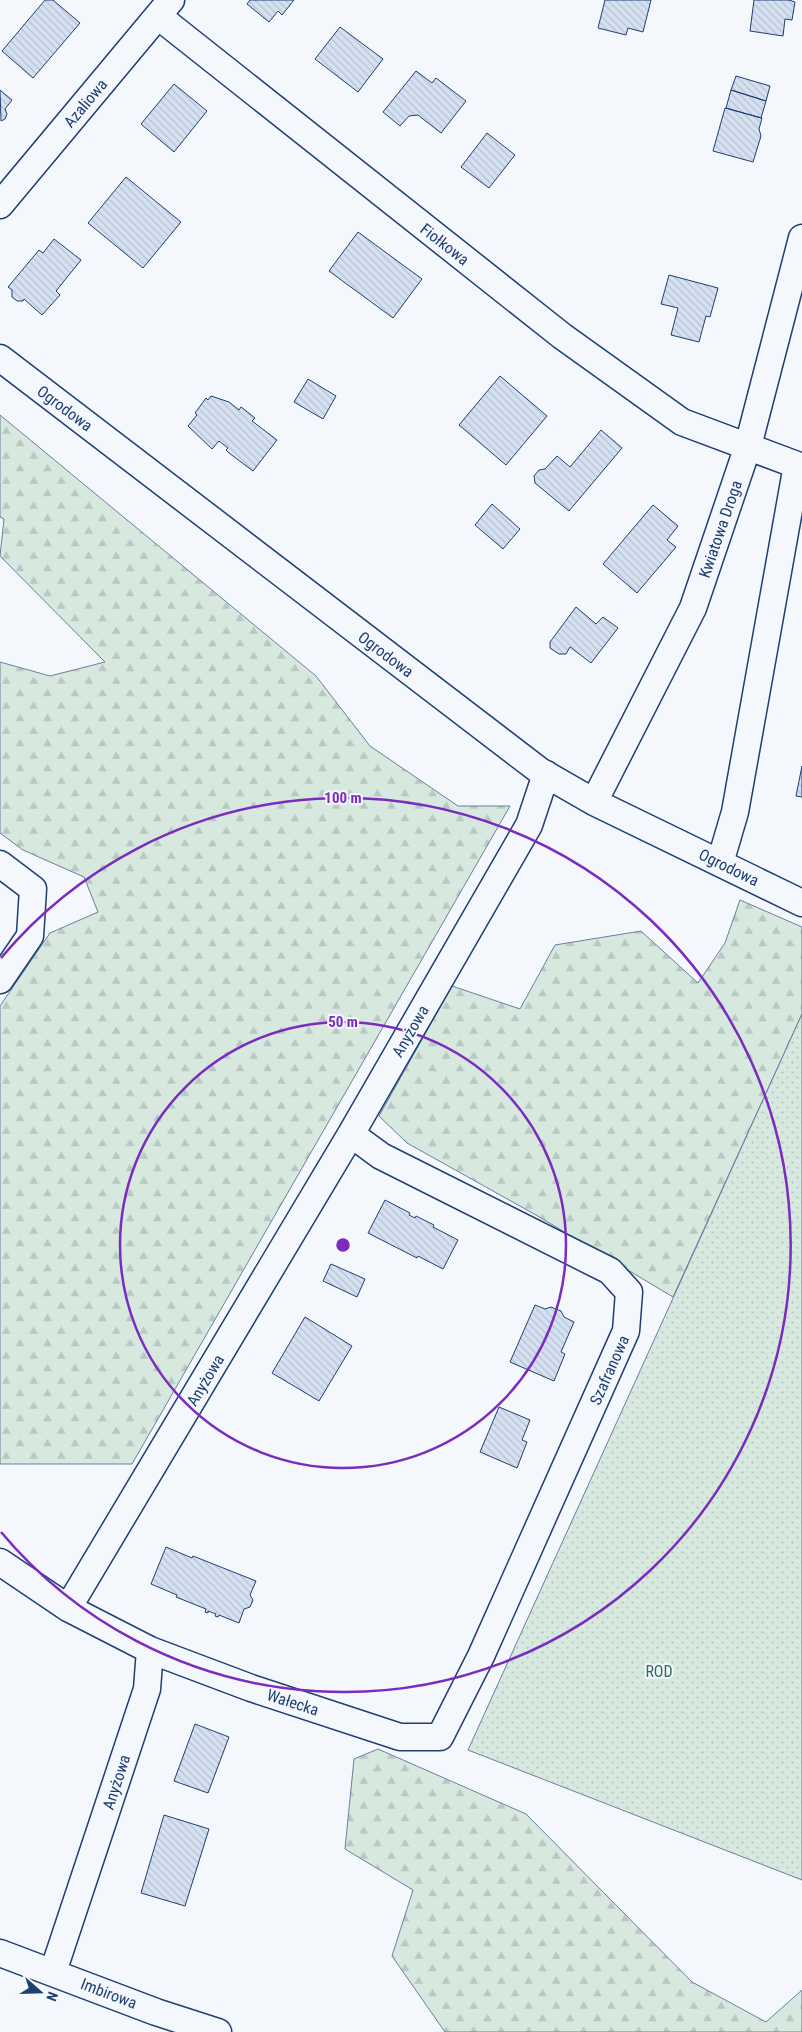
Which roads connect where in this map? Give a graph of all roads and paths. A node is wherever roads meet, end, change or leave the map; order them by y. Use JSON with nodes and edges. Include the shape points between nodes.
{"nodes":[{"id":1,"x":164,"y":8,"type":"edge"},
{"id":2,"x":0,"y":205,"type":"edge"},
{"id":3,"x":802,"y":238,"type":"edge"},
{"id":4,"x":0,"y":358,"type":"edge"},
{"id":5,"x":748,"y":446,"type":"junction"},
{"id":6,"x":546,"y":774,"type":"junction"},
{"id":7,"x":594,"y":802,"type":"junction"},
{"id":8,"x":720,"y":863,"type":"junction"},
{"id":9,"x":0,"y":864,"type":"edge"},
{"id":10,"x":802,"y":903,"type":"edge"},
{"id":11,"x":0,"y":980,"type":"edge"},
{"id":12,"x":351,"y":1134,"type":"junction"},
{"id":13,"x":0,"y":1562,"type":"edge"},
{"id":14,"x":68,"y":1608,"type":"junction"},
{"id":15,"x":150,"y":1650,"type":"junction"},
{"id":16,"x":440,"y":1737,"type":"joint"},
{"id":17,"x":0,"y":1953,"type":"edge"},
{"id":18,"x":53,"y":1972,"type":"junction"},
{"id":19,"x":218,"y":2032,"type":"edge"}],
"edges":[{"from":1,"to":2,"type":"street","name":"Azaliowa"},
{"from":1,"to":5,"type":"street","name":"Fiołkowa","via":[[562,336],[682,422]]},
{"from":3,"to":5,"type":"street","name":"Kwiatowa Droga"},
{"from":4,"to":6,"type":"street","name":"Ogrodowa"},
{"from":5,"to":7,"type":"street","name":"Kwiatowa Droga","via":[[693,608]]},
{"from":5,"to":8,"type":"street","name":"Fiołkowa","via":[[797,465],[735,812]]},
{"from":6,"to":7,"type":"street","name":"Ogrodowa"},
{"from":6,"to":12,"type":"street","name":"Anyżowa","via":[[528,825]]},
{"from":7,"to":8,"type":"street","name":"Ogrodowa"},
{"from":8,"to":10,"type":"street","name":"Ogrodowa"},
{"from":9,"to":11,"type":"street","via":[[33,889],[30,936]]},
{"from":12,"to":14,"type":"street","name":"Anyżowa"},
{"from":12,"to":16,"type":"street","name":"Szafranowa","via":[[381,1156],[610,1271],[629,1292],[626,1331],[481,1656]]},
{"from":13,"to":14,"type":"street"},
{"from":14,"to":15,"type":"street"},
{"from":15,"to":16,"type":"street","name":"Wałecka","via":[[251,1688],[400,1737]]},
{"from":15,"to":18,"type":"street","name":"Anyżowa","via":[[147,1689]]},
{"from":17,"to":18,"type":"street","name":"Imbirowa"},
{"from":18,"to":19,"type":"street","name":"Imbirowa"}]}
